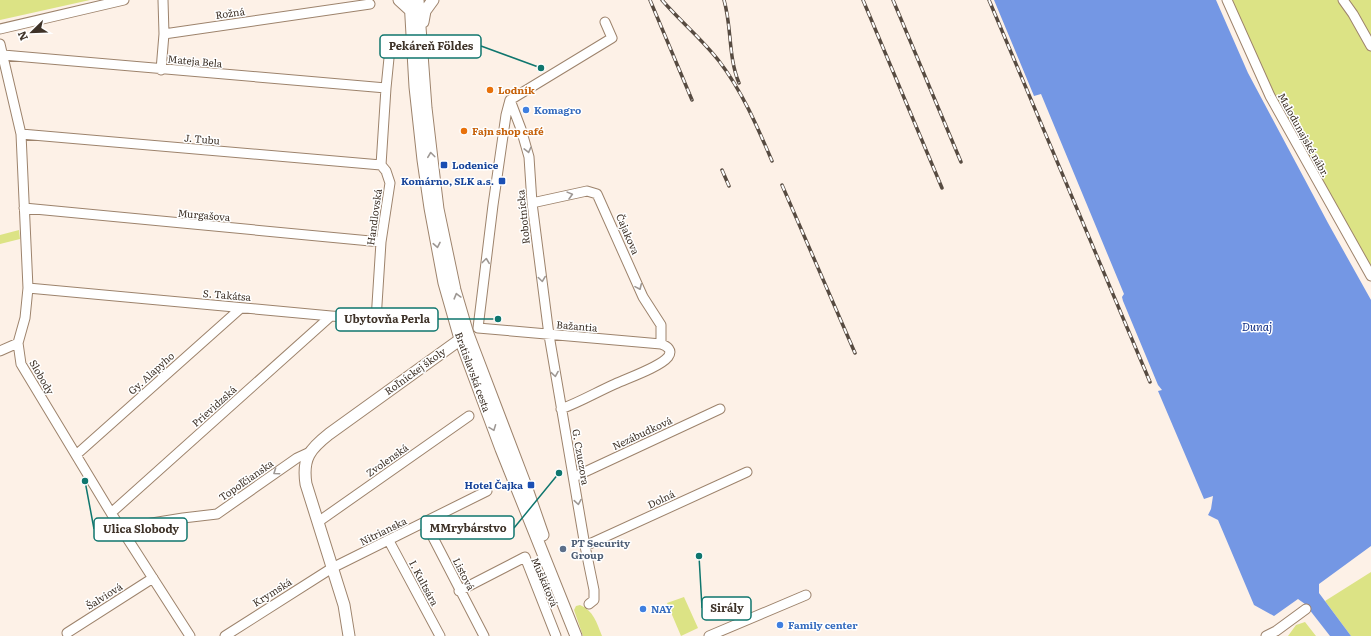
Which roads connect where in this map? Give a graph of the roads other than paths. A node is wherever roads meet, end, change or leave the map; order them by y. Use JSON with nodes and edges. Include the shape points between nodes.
{"nodes":[{"id":1,"x":124,"y":0,"type":"edge"},
{"id":2,"x":163,"y":0,"type":"edge"},
{"id":3,"x":399,"y":0,"type":"edge"},
{"id":4,"x":418,"y":0,"type":"edge"},
{"id":5,"x":433,"y":0,"type":"edge"},
{"id":6,"x":1227,"y":0,"type":"edge"},
{"id":7,"x":1343,"y":0,"type":"edge"},
{"id":8,"x":370,"y":4,"type":"dead end"},
{"id":9,"x":410,"y":5,"type":"edge"},
{"id":10,"x":605,"y":22,"type":"dead end"},
{"id":11,"x":0,"y":29,"type":"edge"},
{"id":12,"x":421,"y":31,"type":"junction"},
{"id":13,"x":164,"y":34,"type":"junction"},
{"id":14,"x":0,"y":44,"type":"edge"},
{"id":15,"x":1371,"y":46,"type":"edge"},
{"id":16,"x":390,"y":48,"type":"dead end"},
{"id":17,"x":3,"y":55,"type":"junction"},
{"id":18,"x":161,"y":70,"type":"junction"},
{"id":19,"x":386,"y":88,"type":"junction"},
{"id":20,"x":510,"y":100,"type":"junction"},
{"id":21,"x":21,"y":134,"type":"junction"},
{"id":22,"x":381,"y":165,"type":"junction"},
{"id":23,"x":532,"y":203,"type":"junction"},
{"id":24,"x":24,"y":208,"type":"junction"},
{"id":25,"x":381,"y":242,"type":"junction"},
{"id":26,"x":1371,"y":276,"type":"edge"},
{"id":27,"x":28,"y":288,"type":"junction"},
{"id":28,"x":241,"y":308,"type":"junction"},
{"id":29,"x":331,"y":316,"type":"junction"},
{"id":30,"x":376,"y":320,"type":"junction"},
{"id":31,"x":425,"y":323,"type":"dead end"},
{"id":32,"x":478,"y":328,"type":"junction"},
{"id":33,"x":549,"y":335,"type":"junction"},
{"id":34,"x":464,"y":336,"type":"junction"},
{"id":35,"x":18,"y":343,"type":"junction"},
{"id":36,"x":661,"y":344,"type":"junction"},
{"id":37,"x":0,"y":351,"type":"edge"},
{"id":38,"x":561,"y":408,"type":"junction"},
{"id":39,"x":720,"y":409,"type":"dead end"},
{"id":40,"x":469,"y":416,"type":"dead end"},
{"id":41,"x":310,"y":452,"type":"junction"},
{"id":42,"x":76,"y":455,"type":"junction"},
{"id":43,"x":747,"y":472,"type":"dead end"},
{"id":44,"x":574,"y":477,"type":"junction"},
{"id":45,"x":486,"y":490,"type":"dead end"},
{"id":46,"x":111,"y":513,"type":"junction"},
{"id":47,"x":318,"y":522,"type":"junction"},
{"id":48,"x":425,"y":522,"type":"junction"},
{"id":49,"x":121,"y":528,"type":"junction"},
{"id":50,"x":389,"y":541,"type":"junction"},
{"id":51,"x":585,"y":546,"type":"junction"},
{"id":52,"x":332,"y":568,"type":"junction"},
{"id":53,"x":153,"y":578,"type":"junction"},
{"id":54,"x":460,"y":591,"type":"junction"},
{"id":55,"x":806,"y":595,"type":"dead end"},
{"id":56,"x":589,"y":604,"type":"dead end"},
{"id":57,"x":1306,"y":609,"type":"dead end"},
{"id":58,"x":67,"y":632,"type":"dead end"},
{"id":59,"x":190,"y":636,"type":"edge"},
{"id":60,"x":224,"y":636,"type":"edge"},
{"id":61,"x":348,"y":636,"type":"edge"},
{"id":62,"x":440,"y":636,"type":"edge"},
{"id":63,"x":484,"y":636,"type":"edge"},
{"id":64,"x":556,"y":636,"type":"edge"},
{"id":65,"x":577,"y":636,"type":"edge"},
{"id":66,"x":709,"y":636,"type":"edge"},
{"id":67,"x":1266,"y":636,"type":"edge"}],
"edges":[{"from":1,"to":11,"type":"street"},
{"from":2,"to":13,"type":"street"},
{"from":3,"to":9,"type":"main road"},
{"from":4,"to":12,"type":"main road","name":"Bratislavská cesta"},
{"from":5,"to":12,"type":"main road","via":[[425,11]]},
{"from":6,"to":26,"type":"street","name":"Malodunajské nábr.","via":[[1270,96]]},
{"from":7,"to":15,"type":"street"},
{"from":8,"to":13,"type":"street","name":"Rožná"},
{"from":9,"to":34,"type":"main road","name":"Bratislavská cesta","one_way":true,"via":[[418,114],[430,208],[444,283]]},
{"from":10,"to":20,"type":"street","via":[[612,38]]},
{"from":34,"to":12,"type":"main road","name":"Bratislavská cesta","one_way":true,"via":[[438,209],[428,130]]},
{"from":13,"to":18,"type":"street"},
{"from":14,"to":17,"type":"street","name":"Slobody"},
{"from":16,"to":19,"type":"street"},
{"from":17,"to":18,"type":"street","name":"Mateja Bela"},
{"from":17,"to":21,"type":"street","name":"Slobody"},
{"from":18,"to":19,"type":"street","name":"Mateja Bela"},
{"from":19,"to":22,"type":"street"},
{"from":20,"to":23,"type":"street","name":"Robotnícka","one_way":true,"via":[[522,129],[529,157]]},
{"from":32,"to":20,"type":"street","one_way":true,"via":[[493,205]]},
{"from":21,"to":22,"type":"street","name":"J. Tubu"},
{"from":21,"to":24,"type":"street","name":"Slobody"},
{"from":22,"to":25,"type":"street","name":"Handlovská","via":[[390,183]]},
{"from":23,"to":33,"type":"street","name":"Robotnícka","one_way":true},
{"from":23,"to":36,"type":"street","name":"Čajakova","one_way":true,"via":[[587,191],[597,194],[643,297],[661,325]]},
{"from":24,"to":25,"type":"street","name":"Murgašova"},
{"from":24,"to":27,"type":"street","name":"Slobody"},
{"from":25,"to":30,"type":"street","name":"Handlovská"},
{"from":27,"to":28,"type":"street","name":"S. Takátsa"},
{"from":27,"to":35,"type":"street","name":"Slobody","via":[[25,318]]},
{"from":28,"to":29,"type":"street","name":"S. Takátsa"},
{"from":28,"to":42,"type":"street","name":"Gy. Alapyho"},
{"from":29,"to":30,"type":"street","name":"S. Takátsa"},
{"from":29,"to":46,"type":"street","name":"Prievidzská"},
{"from":30,"to":31,"type":"street","name":"S. Takátsa"},
{"from":32,"to":33,"type":"street","name":"Bažantia"},
{"from":32,"to":34,"type":"street","name":"Roľníckej školy"},
{"from":33,"to":36,"type":"street","name":"Bažantia"},
{"from":33,"to":38,"type":"street","name":"G. Czuczora","one_way":true},
{"from":34,"to":41,"type":"main road","name":"Roľníckej školy","via":[[329,434]]},
{"from":34,"to":65,"type":"main road","name":"Bratislavská cesta","via":[[526,486]]},
{"from":35,"to":37,"type":"street"},
{"from":35,"to":42,"type":"street","name":"Slobody","via":[[21,364]]},
{"from":36,"to":38,"type":"street","via":[[667,346],[670,352],[668,358]]},
{"from":38,"to":44,"type":"street","name":"G. Czuczora"},
{"from":39,"to":44,"type":"street","name":"Nezábudková"},
{"from":40,"to":47,"type":"street","name":"Zvolenská"},
{"from":41,"to":47,"type":"main road","via":[[305,475]]},
{"from":41,"to":49,"type":"street","name":"Topoľčianska","one_way":true,"via":[[297,458],[217,514]]},
{"from":42,"to":46,"type":"street","name":"Slobody"},
{"from":43,"to":51,"type":"street","name":"Dolná"},
{"from":44,"to":51,"type":"street","name":"G. Czuczora","one_way":true},
{"from":45,"to":48,"type":"street","name":"Nitrianska"},
{"from":46,"to":49,"type":"street","name":"Slobody"},
{"from":47,"to":52,"type":"main road"},
{"from":48,"to":50,"type":"street","name":"Nitrianska"},
{"from":48,"to":54,"type":"street","name":"Listová"},
{"from":49,"to":53,"type":"street","name":"Slobody"},
{"from":50,"to":52,"type":"street","name":"Nitrianska"},
{"from":50,"to":62,"type":"street","name":"I. Kultsára"},
{"from":51,"to":56,"type":"street","name":"G. Czuczora","via":[[593,584],[594,600]]},
{"from":52,"to":60,"type":"street","name":"Krymská"},
{"from":52,"to":61,"type":"main road","via":[[344,605]]},
{"from":53,"to":58,"type":"street","name":"Šalviová"},
{"from":53,"to":59,"type":"street","name":"Slobody"},
{"from":54,"to":63,"type":"street","name":"Listová"},
{"from":54,"to":64,"type":"street","name":"Muškátová","via":[[525,557]]},
{"from":55,"to":66,"type":"street"},
{"from":57,"to":67,"type":"street"}]}
